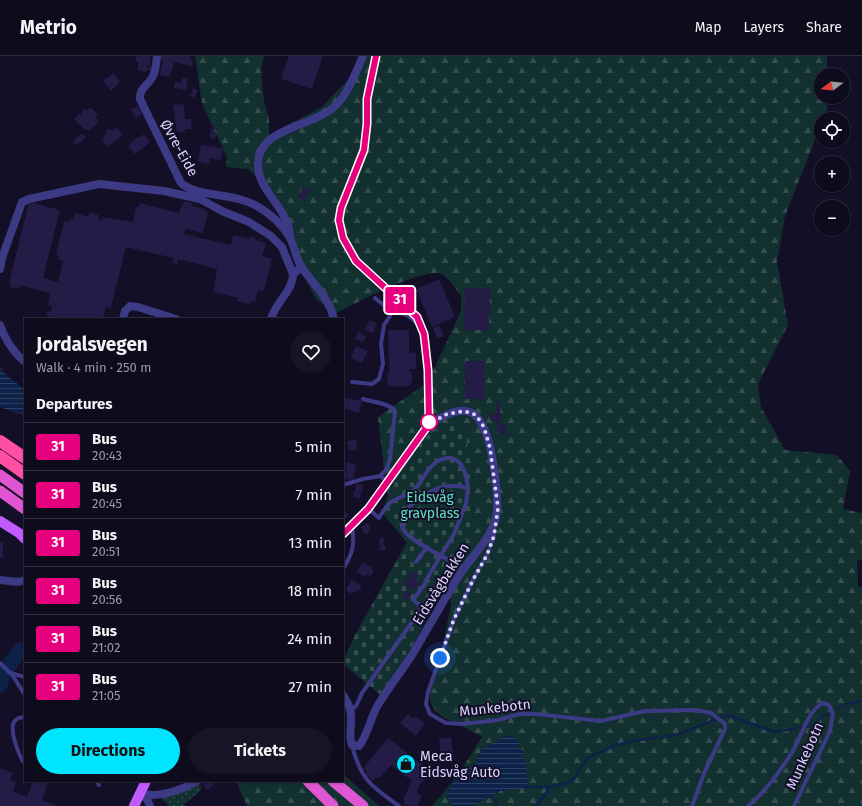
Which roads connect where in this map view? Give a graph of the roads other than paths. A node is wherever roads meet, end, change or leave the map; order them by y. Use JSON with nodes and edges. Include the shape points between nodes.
{"nodes":[{"id":1,"x":157,"y":56,"type":"edge"},
{"id":2,"x":363,"y":56,"type":"edge"},
{"id":3,"x":376,"y":56,"type":"edge"},
{"id":4,"x":290,"y":239,"type":"junction"},
{"id":5,"x":302,"y":267,"type":"junction"},
{"id":6,"x":0,"y":269,"type":"edge"},
{"id":7,"x":293,"y":274,"type":"junction"},
{"id":8,"x":375,"y":298,"type":"dead end"},
{"id":9,"x":394,"y":310,"type":"junction"},
{"id":10,"x":123,"y":318,"type":"edge"},
{"id":11,"x":173,"y":318,"type":"edge"},
{"id":12,"x":270,"y":318,"type":"edge"},
{"id":13,"x":334,"y":318,"type":"edge"},
{"id":14,"x":0,"y":325,"type":"edge"},
{"id":15,"x":421,"y":327,"type":"junction"},
{"id":16,"x":24,"y":361,"type":"edge"},
{"id":17,"x":352,"y":382,"type":"dead end"},
{"id":18,"x":363,"y":399,"type":"dead end"},
{"id":19,"x":429,"y":424,"type":"junction"},
{"id":20,"x":0,"y":441,"type":"edge"},
{"id":21,"x":0,"y":456,"type":"edge"},
{"id":22,"x":24,"y":457,"type":"edge"},
{"id":23,"x":24,"y":473,"type":"edge"},
{"id":24,"x":0,"y":475,"type":"edge"},
{"id":25,"x":380,"y":476,"type":"junction"},
{"id":26,"x":389,"y":482,"type":"junction"},
{"id":27,"x":344,"y":485,"type":"edge"},
{"id":28,"x":468,"y":488,"type":"junction"},
{"id":29,"x":0,"y":491,"type":"edge"},
{"id":30,"x":24,"y":492,"type":"edge"},
{"id":31,"x":24,"y":508,"type":"edge"},
{"id":32,"x":368,"y":509,"type":"junction"},
{"id":33,"x":0,"y":521,"type":"edge"},
{"id":34,"x":495,"y":522,"type":"junction"},
{"id":35,"x":352,"y":526,"type":"junction"},
{"id":36,"x":344,"y":533,"type":"edge"},
{"id":37,"x":24,"y":538,"type":"edge"},
{"id":38,"x":427,"y":547,"type":"junction"},
{"id":39,"x":442,"y":556,"type":"junction"},
{"id":40,"x":416,"y":562,"type":"dead end"},
{"id":41,"x":344,"y":567,"type":"edge"},
{"id":42,"x":464,"y":568,"type":"junction"},
{"id":43,"x":0,"y":580,"type":"edge"},
{"id":44,"x":24,"y":580,"type":"edge"},
{"id":45,"x":433,"y":592,"type":"dead end"},
{"id":46,"x":422,"y":607,"type":"junction"},
{"id":47,"x":2,"y":665,"type":"edge"},
{"id":48,"x":10,"y":672,"type":"junction"},
{"id":49,"x":24,"y":677,"type":"edge"},
{"id":50,"x":24,"y":693,"type":"edge"},
{"id":51,"x":344,"y":698,"type":"edge"},
{"id":52,"x":347,"y":708,"type":"edge"},
{"id":53,"x":24,"y":716,"type":"edge"},
{"id":54,"x":352,"y":745,"type":"junction"},
{"id":55,"x":24,"y":763,"type":"edge"},
{"id":56,"x":146,"y":782,"type":"edge"},
{"id":57,"x":194,"y":782,"type":"edge"},
{"id":58,"x":309,"y":782,"type":"edge"},
{"id":59,"x":334,"y":782,"type":"edge"},
{"id":60,"x":140,"y":794,"type":"junction"},
{"id":61,"x":134,"y":806,"type":"edge"},
{"id":62,"x":150,"y":806,"type":"edge"},
{"id":63,"x":333,"y":806,"type":"edge"},
{"id":64,"x":362,"y":806,"type":"edge"},
{"id":65,"x":399,"y":806,"type":"edge"},
{"id":66,"x":692,"y":806,"type":"edge"},
{"id":67,"x":748,"y":806,"type":"edge"},
{"id":68,"x":794,"y":806,"type":"edge"}],
"edges":[{"from":1,"to":4,"type":"street","name":"Øvre-Eide","via":[[153,78],[139,95],[149,121],[181,183],[194,190],[251,203],[274,218]]},
{"from":2,"to":4,"type":"street","name":"Øvre-Eide","via":[[336,105],[314,120],[276,136],[265,144],[259,156],[258,172],[287,222]]},
{"from":3,"to":15,"type":"street","via":[[367,99],[364,150],[341,208],[339,220],[343,238],[356,261],[417,317]]},
{"from":4,"to":5,"type":"street","name":"Øvre-Eide"},
{"from":5,"to":7,"type":"street"},
{"from":5,"to":13,"type":"street","name":"Øvre-Eide","via":[[327,300]]},
{"from":6,"to":7,"type":"street","via":[[22,202],[99,184],[176,193],[200,199],[249,222],[271,236],[282,247]]},
{"from":7,"to":12,"type":"street","via":[[289,288]]},
{"from":8,"to":9,"type":"lane","via":[[388,309]]},
{"from":9,"to":15,"type":"lane","via":[[407,315]]},
{"from":9,"to":17,"type":"lane","via":[[384,326],[381,344],[383,364],[379,379],[372,384]]},
{"from":10,"to":11,"type":"street","via":[[130,306]]},
{"from":14,"to":16,"type":"street","via":[[5,339]]},
{"from":15,"to":19,"type":"street","via":[[428,370]]},
{"from":18,"to":25,"type":"lane","via":[[394,408],[395,411],[390,459],[386,470]]},
{"from":19,"to":26,"type":"street"},
{"from":19,"to":34,"type":"street","name":"Eidsvågbakken","via":[[447,414],[464,411],[476,415],[484,427],[490,448],[498,508]]},
{"from":20,"to":22,"type":"highway"},
{"from":21,"to":23,"type":"highway"},
{"from":24,"to":30,"type":"highway"},
{"from":25,"to":26,"type":"lane"},
{"from":25,"to":27,"type":"lane"},
{"from":26,"to":32,"type":"street"},
{"from":28,"to":32,"type":"lane","via":[[467,476],[461,465],[455,459],[446,457],[430,467],[420,484],[408,495],[391,503],[379,518]]},
{"from":28,"to":38,"type":"lane","via":[[444,487],[427,493],[414,501],[405,512],[403,529]]},
{"from":28,"to":39,"type":"lane","via":[[466,504]]},
{"from":29,"to":31,"type":"highway"},
{"from":32,"to":35,"type":"street"},
{"from":33,"to":37,"type":"main road"},
{"from":34,"to":42,"type":"street","name":"Eidsvågbakken"},
{"from":34,"to":66,"type":"lane","name":"Munkebotn","via":[[494,536],[487,555],[454,619],[428,692],[426,704],[430,714],[446,723],[463,724],[498,720],[519,714],[600,721],[645,711],[696,710],[713,714],[725,724],[725,729]]},
{"from":35,"to":36,"type":"street"},
{"from":35,"to":41,"type":"lane","via":[[353,549]]},
{"from":38,"to":39,"type":"lane"},
{"from":38,"to":40,"type":"lane"},
{"from":39,"to":42,"type":"lane"},
{"from":39,"to":46,"type":"lane","via":[[413,600]]},
{"from":42,"to":54,"type":"street","name":"Eidsvågbakken","via":[[429,628],[378,705],[364,740],[359,746]]},
{"from":43,"to":44,"type":"street"},
{"from":45,"to":46,"type":"lane"},
{"from":46,"to":52,"type":"lane","via":[[362,693],[356,706]]},
{"from":47,"to":48,"type":"lane"},
{"from":48,"to":49,"type":"lane"},
{"from":48,"to":50,"type":"lane"},
{"from":51,"to":52,"type":"street"},
{"from":52,"to":54,"type":"street","via":[[349,739]]},
{"from":53,"to":55,"type":"lane","via":[[15,721],[13,731],[19,756]]},
{"from":54,"to":65,"type":"lane","via":[[355,760],[362,774],[375,789]]},
{"from":56,"to":60,"type":"main road"},
{"from":57,"to":60,"type":"street","via":[[165,793]]},
{"from":58,"to":63,"type":"highway"},
{"from":59,"to":64,"type":"highway"},
{"from":60,"to":61,"type":"main road"},
{"from":60,"to":62,"type":"street","via":[[147,799]]},
{"from":67,"to":68,"type":"lane","name":"Munkebotn","via":[[776,775],[792,753],[817,706],[823,703],[829,705],[833,714],[830,731]]}]}
